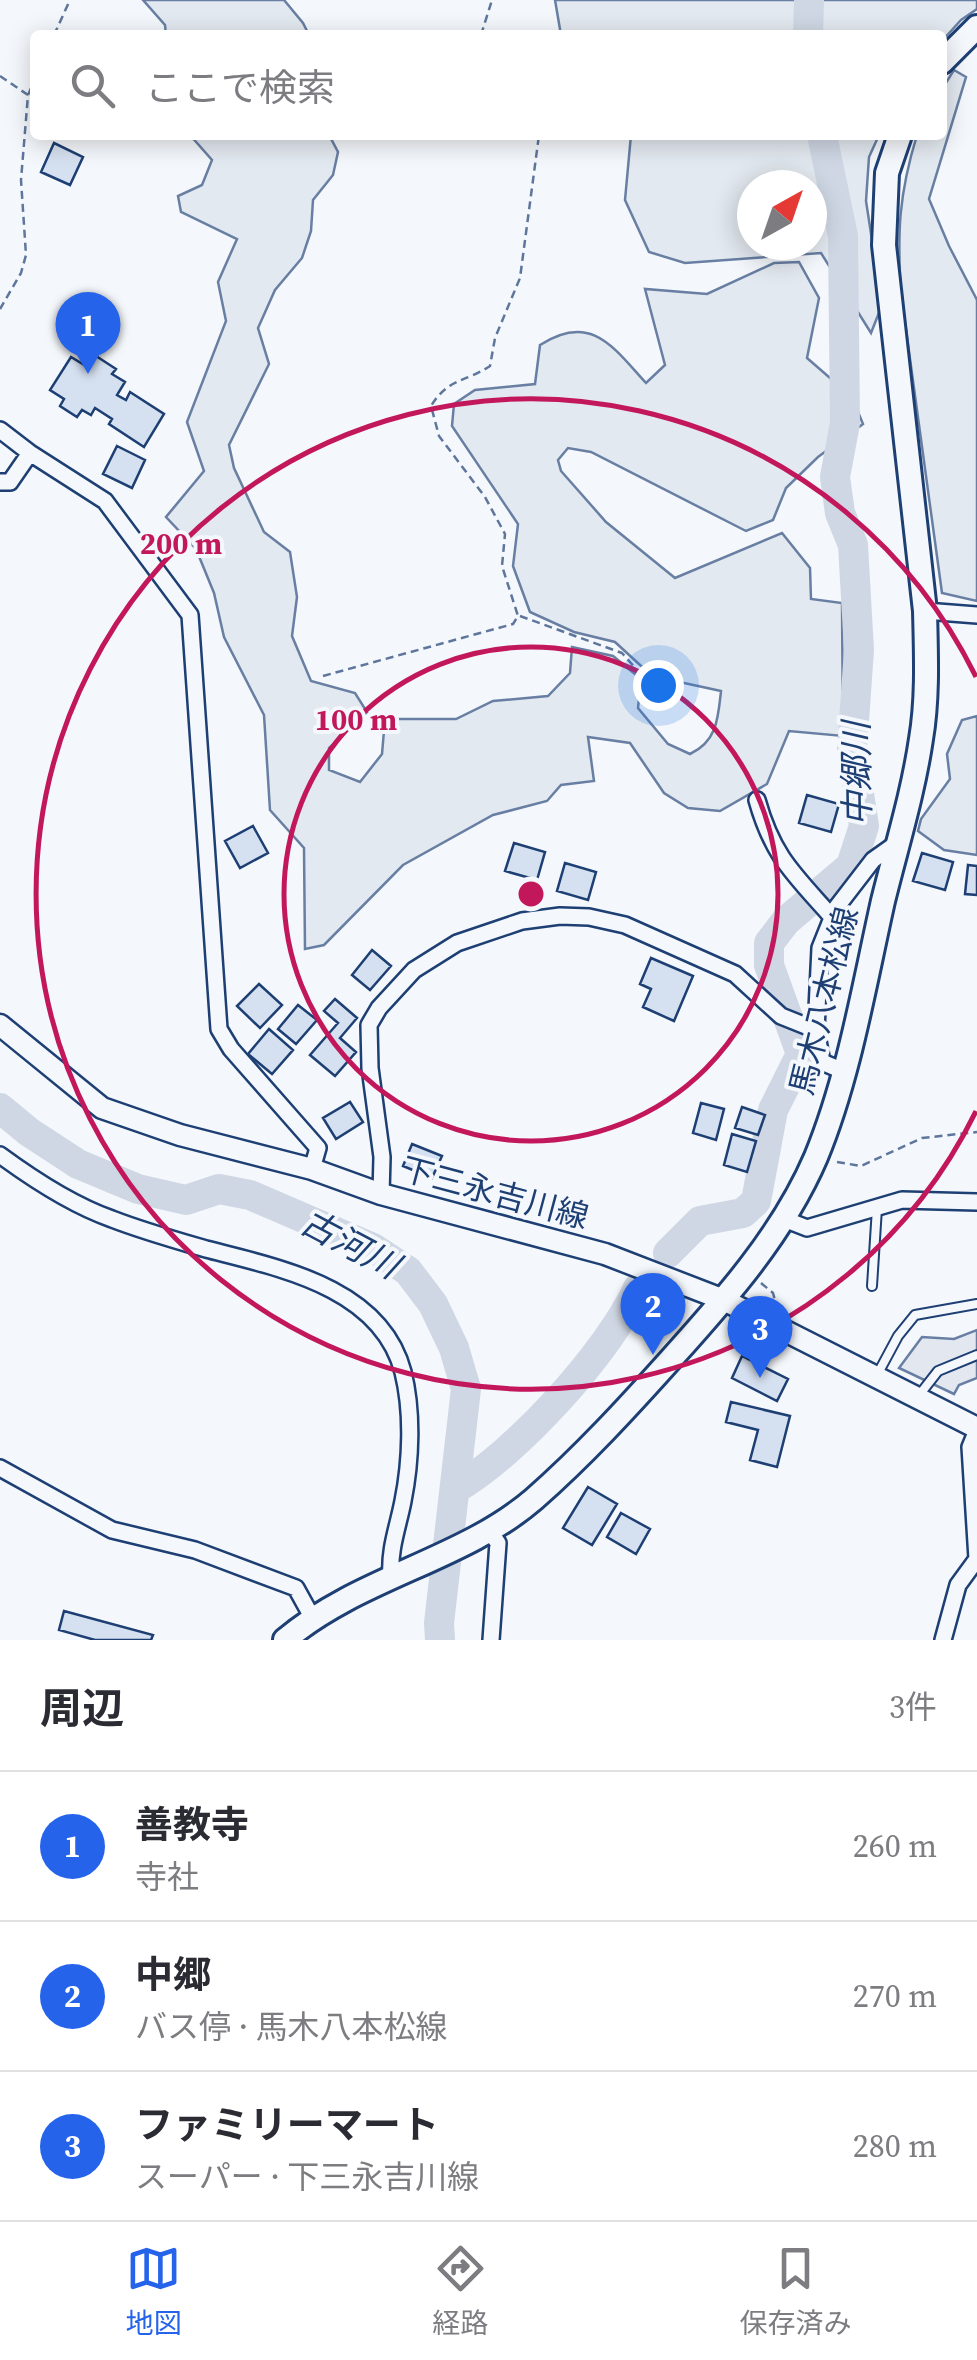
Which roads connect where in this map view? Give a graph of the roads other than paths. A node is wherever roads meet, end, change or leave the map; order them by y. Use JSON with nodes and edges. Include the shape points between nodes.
{"nodes":[{"id":1,"x":977,"y":27,"type":"edge"},
{"id":2,"x":947,"y":57,"type":"edge"},
{"id":3,"x":898,"y":140,"type":"edge"},
{"id":4,"x":0,"y":430,"type":"edge"},
{"id":5,"x":30,"y":453,"type":"junction"},
{"id":6,"x":0,"y":482,"type":"edge"},
{"id":7,"x":925,"y":611,"type":"junction"},
{"id":8,"x":977,"y":615,"type":"edge"},
{"id":9,"x":758,"y":800,"type":"dead end"},
{"id":10,"x":897,"y":843,"type":"junction"},
{"id":11,"x":821,"y":904,"type":"junction"},
{"id":12,"x":0,"y":1025,"type":"edge"},
{"id":13,"x":809,"y":1027,"type":"junction"},
{"id":14,"x":843,"y":1071,"type":"junction"},
{"id":15,"x":0,"y":1155,"type":"edge"},
{"id":16,"x":312,"y":1170,"type":"junction"},
{"id":17,"x":380,"y":1194,"type":"junction"},
{"id":18,"x":977,"y":1202,"type":"edge"},
{"id":19,"x":877,"y":1208,"type":"junction"},
{"id":20,"x":784,"y":1219,"type":"junction"},
{"id":21,"x":872,"y":1286,"type":"dead end"},
{"id":22,"x":724,"y":1300,"type":"junction"},
{"id":23,"x":977,"y":1304,"type":"edge"},
{"id":24,"x":977,"y":1356,"type":"edge"},
{"id":25,"x":876,"y":1377,"type":"junction"},
{"id":26,"x":918,"y":1398,"type":"junction"},
{"id":27,"x":977,"y":1429,"type":"edge"},
{"id":28,"x":0,"y":1468,"type":"edge"},
{"id":29,"x":489,"y":1530,"type":"junction"},
{"id":30,"x":395,"y":1574,"type":"junction"},
{"id":31,"x":312,"y":1617,"type":"junction"},
{"id":32,"x":285,"y":1640,"type":"edge"},
{"id":33,"x":491,"y":1640,"type":"edge"},
{"id":34,"x":943,"y":1640,"type":"edge"}],
"edges":[{"from":1,"to":2,"type":"main road"},
{"from":3,"to":7,"type":"main road","name":"馬木八本松線","via":[[888,173],[884,246]]},
{"from":4,"to":5,"type":"street"},
{"from":5,"to":6,"type":"street","via":[[10,482]]},
{"from":5,"to":16,"type":"street","via":[[105,501],[190,615],[219,1029],[318,1148]]},
{"from":7,"to":8,"type":"street"},
{"from":7,"to":10,"type":"main road","name":"馬木八本松線","via":[[922,739]]},
{"from":9,"to":11,"type":"street","via":[[780,858]]},
{"from":10,"to":11,"type":"street"},
{"from":10,"to":14,"type":"main road","name":"馬木八本松線"},
{"from":11,"to":13,"type":"street"},
{"from":12,"to":16,"type":"main road","name":"下三永吉川線","via":[[102,1108]]},
{"from":13,"to":14,"type":"street","via":[[822,1062]]},
{"from":13,"to":17,"type":"street","via":[[781,1016],[735,974],[626,925],[589,916],[522,921],[457,942],[414,970],[369,1026]]},
{"from":14,"to":20,"type":"main road","name":"馬木八本松線","via":[[816,1156]]},
{"from":15,"to":30,"type":"street","via":[[108,1218],[288,1271],[327,1287],[371,1319],[403,1370],[409,1414],[404,1498],[389,1557]]},
{"from":16,"to":17,"type":"main road","name":"下三永吉川線"},
{"from":17,"to":22,"type":"main road","name":"下三永吉川線","via":[[605,1254]]},
{"from":18,"to":19,"type":"street","via":[[902,1200]]},
{"from":19,"to":20,"type":"street","via":[[807,1228]]},
{"from":19,"to":21,"type":"lane"},
{"from":20,"to":22,"type":"main road","name":"馬木八本松線"},
{"from":22,"to":25,"type":"main road","name":"下三永吉川線"},
{"from":22,"to":29,"type":"main road","name":"馬木八本松線","via":[[635,1400],[545,1488]]},
{"from":23,"to":25,"type":"lane","via":[[914,1315]]},
{"from":24,"to":26,"type":"lane","via":[[938,1371]]},
{"from":25,"to":26,"type":"main road","name":"下三永吉川線"},
{"from":26,"to":27,"type":"main road","name":"下三永吉川線"},
{"from":27,"to":34,"type":"street","via":[[970,1447],[976,1559],[958,1585]]},
{"from":28,"to":31,"type":"street","via":[[112,1530],[195,1550],[296,1588]]},
{"from":29,"to":30,"type":"main road","name":"馬木八本松線"},
{"from":29,"to":33,"type":"street","via":[[498,1543]]},
{"from":30,"to":31,"type":"main road","name":"馬木八本松線"},
{"from":31,"to":32,"type":"main road","name":"馬木八本松線"}]}
